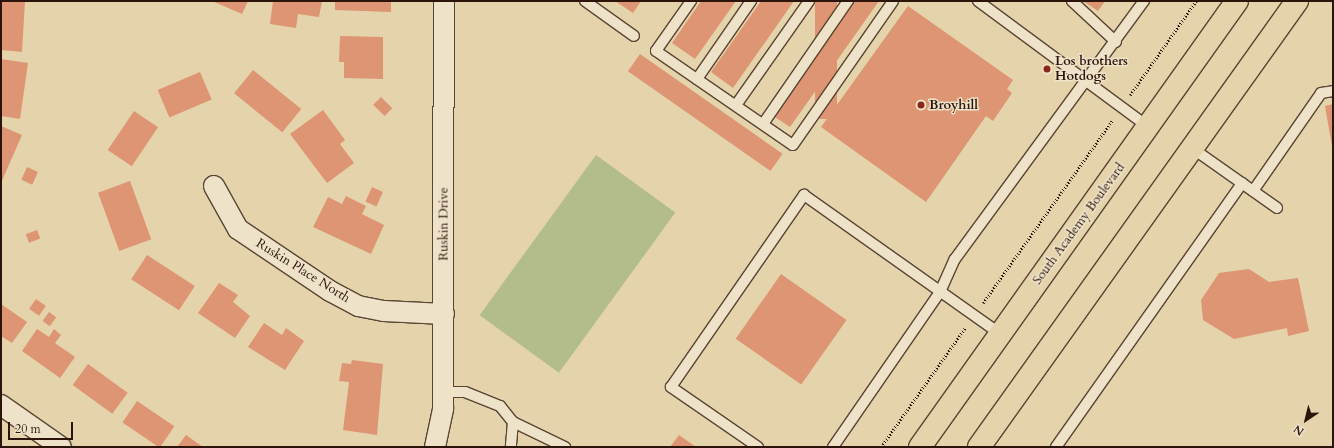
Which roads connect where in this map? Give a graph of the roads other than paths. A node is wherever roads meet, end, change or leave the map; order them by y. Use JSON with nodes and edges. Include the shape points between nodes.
{"nodes":[{"id":1,"x":444,"y":1,"type":"edge"},
{"id":2,"x":585,"y":1,"type":"edge"},
{"id":3,"x":691,"y":1,"type":"edge"},
{"id":4,"x":751,"y":1,"type":"edge"},
{"id":5,"x":809,"y":1,"type":"edge"},
{"id":6,"x":848,"y":1,"type":"edge"},
{"id":7,"x":893,"y":1,"type":"edge"},
{"id":8,"x":978,"y":1,"type":"edge"},
{"id":9,"x":1072,"y":1,"type":"edge"},
{"id":10,"x":1144,"y":1,"type":"edge"},
{"id":11,"x":1238,"y":1,"type":"edge"},
{"id":12,"x":1297,"y":1,"type":"edge"},
{"id":13,"x":634,"y":36,"type":"dead end"},
{"id":14,"x":1116,"y":42,"type":"junction"},
{"id":15,"x":697,"y":79,"type":"junction"},
{"id":16,"x":1088,"y":82,"type":"junction"},
{"id":17,"x":1333,"y":91,"type":"edge"},
{"id":18,"x":736,"y":105,"type":"junction"},
{"id":19,"x":763,"y":124,"type":"junction"},
{"id":20,"x":1148,"y":127,"type":"junction"},
{"id":21,"x":1192,"y":148,"type":"junction"},
{"id":22,"x":1242,"y":183,"type":"junction"},
{"id":23,"x":214,"y":186,"type":"dead end"},
{"id":24,"x":1253,"y":191,"type":"junction"},
{"id":25,"x":1277,"y":208,"type":"dead end"},
{"id":26,"x":940,"y":292,"type":"junction"},
{"id":27,"x":444,"y":314,"type":"junction"},
{"id":28,"x":1000,"y":334,"type":"junction"},
{"id":29,"x":443,"y":392,"type":"junction"},
{"id":30,"x":1,"y":405,"type":"edge"},
{"id":31,"x":513,"y":422,"type":"junction"},
{"id":32,"x":61,"y":447,"type":"edge"},
{"id":33,"x":435,"y":447,"type":"edge"},
{"id":34,"x":511,"y":447,"type":"edge"},
{"id":35,"x":565,"y":447,"type":"edge"},
{"id":36,"x":758,"y":447,"type":"edge"},
{"id":37,"x":832,"y":447,"type":"edge"},
{"id":38,"x":920,"y":447,"type":"edge"},
{"id":39,"x":979,"y":447,"type":"edge"},
{"id":40,"x":1056,"y":447,"type":"edge"}],
"edges":[{"from":1,"to":27,"type":"street","name":"Ruskin Drive"},
{"from":2,"to":13,"type":"lane"},
{"from":3,"to":15,"type":"lane","via":[[656,51]]},
{"from":4,"to":15,"type":"lane"},
{"from":5,"to":18,"type":"lane"},
{"from":6,"to":19,"type":"lane"},
{"from":7,"to":19,"type":"lane","via":[[793,145]]},
{"from":8,"to":16,"type":"lane"},
{"from":9,"to":14,"type":"lane"},
{"from":10,"to":14,"type":"lane"},
{"from":11,"to":20,"type":"highway","name":"South Academy Boulevard"},
{"from":12,"to":21,"type":"highway"},
{"from":14,"to":16,"type":"lane"},
{"from":15,"to":18,"type":"lane"},
{"from":16,"to":20,"type":"lane"},
{"from":16,"to":26,"type":"lane","via":[[955,259]]},
{"from":17,"to":24,"type":"lane","via":[[1322,93]]},
{"from":18,"to":19,"type":"lane"},
{"from":20,"to":28,"type":"highway","name":"South Academy Boulevard"},
{"from":21,"to":22,"type":"lane"},
{"from":21,"to":39,"type":"highway"},
{"from":22,"to":24,"type":"lane"},
{"from":22,"to":40,"type":"lane"},
{"from":23,"to":27,"type":"street","name":"Ruskin Place North","via":[[238,229],[330,291],[358,306],[384,311]]},
{"from":24,"to":25,"type":"lane"},
{"from":26,"to":28,"type":"lane"},
{"from":26,"to":36,"type":"lane","via":[[804,196],[671,387]]},
{"from":26,"to":37,"type":"lane"},
{"from":27,"to":29,"type":"street","name":"Ruskin Drive"},
{"from":28,"to":38,"type":"highway","name":"South Academy Boulevard"},
{"from":29,"to":31,"type":"lane","via":[[465,392],[500,406]]},
{"from":29,"to":33,"type":"street","name":"Ruskin Drive"},
{"from":30,"to":32,"type":"street"},
{"from":31,"to":34,"type":"lane"},
{"from":31,"to":35,"type":"lane"}]}
